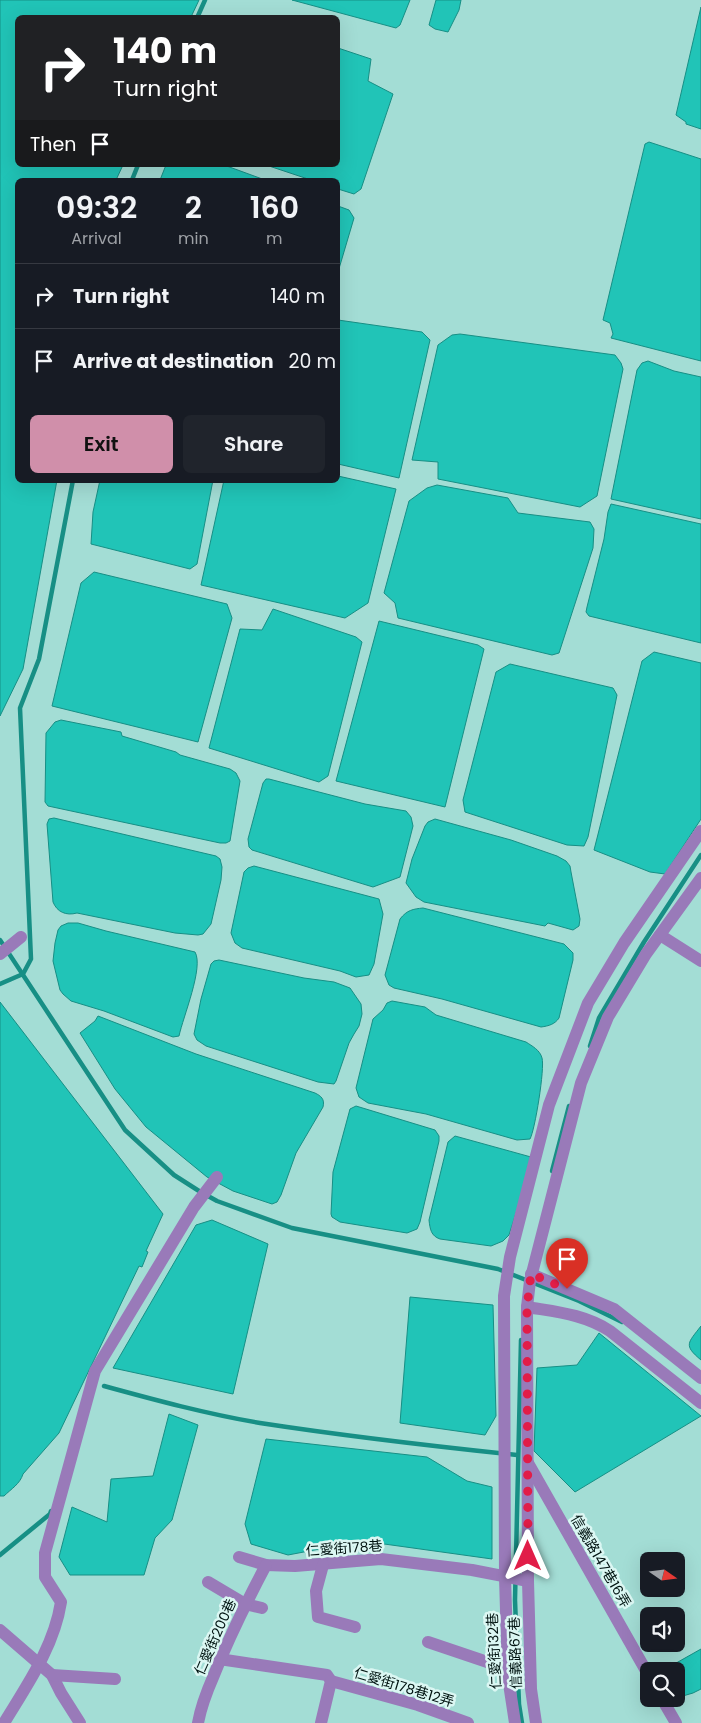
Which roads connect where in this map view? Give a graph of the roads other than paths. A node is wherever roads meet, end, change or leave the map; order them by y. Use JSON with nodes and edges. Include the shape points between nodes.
{"nodes":[{"id":1,"x":701,"y":831,"type":"edge"},
{"id":2,"x":701,"y":878,"type":"edge"},
{"id":3,"x":660,"y":935,"type":"junction"},
{"id":4,"x":21,"y":937,"type":"dead end"},
{"id":5,"x":0,"y":954,"type":"edge"},
{"id":6,"x":701,"y":961,"type":"edge"},
{"id":7,"x":215,"y":1180,"type":"dead end"},
{"id":8,"x":530,"y":1278,"type":"junction"},
{"id":9,"x":527,"y":1303,"type":"junction"},
{"id":10,"x":701,"y":1378,"type":"edge"},
{"id":11,"x":701,"y":1403,"type":"edge"},
{"id":12,"x":527,"y":1461,"type":"junction"},
{"id":13,"x":239,"y":1557,"type":"dead end"},
{"id":14,"x":266,"y":1565,"type":"junction"},
{"id":15,"x":324,"y":1565,"type":"junction"},
{"id":16,"x":517,"y":1579,"type":"junction"},
{"id":17,"x":208,"y":1582,"type":"dead end"},
{"id":18,"x":245,"y":1604,"type":"junction"},
{"id":19,"x":262,"y":1608,"type":"dead end"},
{"id":20,"x":355,"y":1627,"type":"dead end"},
{"id":21,"x":0,"y":1630,"type":"edge"},
{"id":22,"x":428,"y":1642,"type":"dead end"},
{"id":23,"x":219,"y":1659,"type":"junction"},
{"id":24,"x":641,"y":1662,"type":"edge"},
{"id":25,"x":40,"y":1664,"type":"junction"},
{"id":26,"x":508,"y":1669,"type":"junction"},
{"id":27,"x":52,"y":1675,"type":"junction"},
{"id":28,"x":114,"y":1679,"type":"dead end"},
{"id":29,"x":331,"y":1681,"type":"junction"},
{"id":30,"x":667,"y":1707,"type":"edge"},
{"id":31,"x":4,"y":1723,"type":"edge"},
{"id":32,"x":80,"y":1723,"type":"edge"},
{"id":33,"x":198,"y":1723,"type":"edge"},
{"id":34,"x":321,"y":1723,"type":"edge"},
{"id":35,"x":468,"y":1723,"type":"edge"},
{"id":36,"x":515,"y":1723,"type":"edge"},
{"id":37,"x":536,"y":1723,"type":"edge"},
{"id":38,"x":676,"y":1723,"type":"edge"}],
"edges":[{"from":1,"to":16,"type":"street","via":[[624,943],[588,1003],[549,1105],[510,1257],[504,1296]]},
{"from":2,"to":3,"type":"street"},
{"from":3,"to":6,"type":"street"},
{"from":3,"to":8,"type":"street","via":[[608,1017],[581,1083]]},
{"from":4,"to":5,"type":"street"},
{"from":7,"to":25,"type":"street","via":[[202,1194],[95,1371],[45,1553],[45,1577],[61,1602]]},
{"from":8,"to":9,"type":"street"},
{"from":8,"to":10,"type":"street","via":[[614,1309]]},
{"from":9,"to":11,"type":"street","via":[[596,1322]]},
{"from":9,"to":12,"type":"street"},
{"from":12,"to":16,"type":"street"},
{"from":12,"to":24,"type":"street","name":"信義路147巷16弄"},
{"from":13,"to":14,"type":"street","name":"仁愛街178巷"},
{"from":14,"to":15,"type":"street","name":"仁愛街178巷"},
{"from":14,"to":18,"type":"street","name":"仁愛街200巷"},
{"from":15,"to":16,"type":"street","name":"仁愛街178巷","via":[[381,1559]]},
{"from":15,"to":20,"type":"street","via":[[316,1591],[318,1617]]},
{"from":16,"to":26,"type":"street","name":"仁愛街132巷"},
{"from":16,"to":37,"type":"street","name":"信義路67巷"},
{"from":17,"to":18,"type":"street"},
{"from":18,"to":19,"type":"street"},
{"from":18,"to":23,"type":"street","name":"仁愛街200巷"},
{"from":21,"to":25,"type":"street"},
{"from":22,"to":26,"type":"street"},
{"from":23,"to":29,"type":"street","via":[[327,1675]]},
{"from":23,"to":33,"type":"street","name":"仁愛街200巷"},
{"from":25,"to":27,"type":"street"},
{"from":25,"to":31,"type":"street"},
{"from":26,"to":36,"type":"street","name":"仁愛街132巷"},
{"from":27,"to":28,"type":"street"},
{"from":27,"to":32,"type":"street"},
{"from":29,"to":34,"type":"street"},
{"from":29,"to":35,"type":"street","name":"仁愛街178巷12弄","via":[[418,1705]]},
{"from":30,"to":38,"type":"street"}]}
